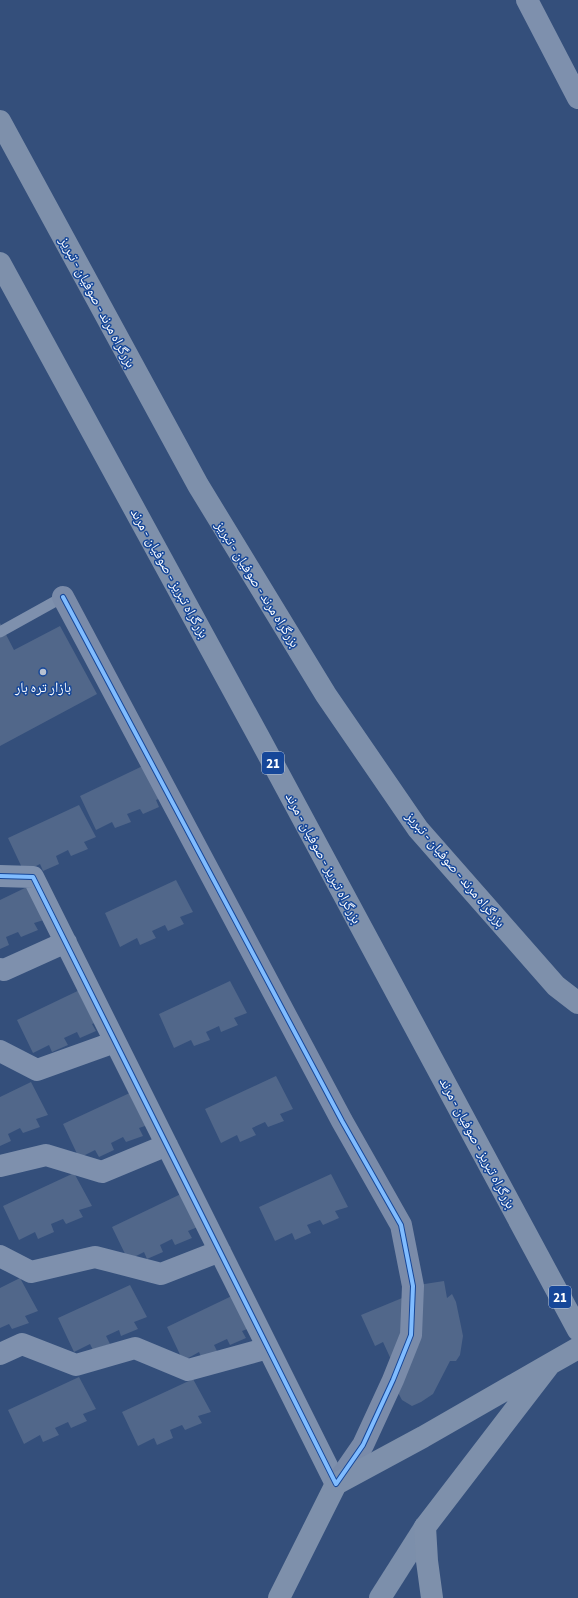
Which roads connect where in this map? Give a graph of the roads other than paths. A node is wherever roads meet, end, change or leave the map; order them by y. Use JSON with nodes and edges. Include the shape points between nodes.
{"nodes":[{"id":1,"x":527,"y":0,"type":"edge"},
{"id":2,"x":573,"y":75,"type":"edge"},
{"id":3,"x":578,"y":98,"type":"edge"},
{"id":4,"x":0,"y":121,"type":"edge"},
{"id":5,"x":0,"y":263,"type":"edge"},
{"id":6,"x":63,"y":597,"type":"joint"},
{"id":7,"x":0,"y":632,"type":"edge"},
{"id":8,"x":0,"y":876,"type":"edge"},
{"id":9,"x":66,"y":942,"type":"junction"},
{"id":10,"x":0,"y":969,"type":"edge"},
{"id":11,"x":556,"y":986,"type":"junction"},
{"id":12,"x":578,"y":992,"type":"edge"},
{"id":13,"x":578,"y":1003,"type":"edge"},
{"id":14,"x":115,"y":1042,"type":"junction"},
{"id":15,"x":0,"y":1052,"type":"edge"},
{"id":16,"x":167,"y":1145,"type":"junction"},
{"id":17,"x":0,"y":1166,"type":"edge"},
{"id":18,"x":220,"y":1251,"type":"junction"},
{"id":19,"x":0,"y":1256,"type":"edge"},
{"id":20,"x":578,"y":1330,"type":"edge"},
{"id":21,"x":268,"y":1348,"type":"junction"},
{"id":22,"x":578,"y":1348,"type":"edge"},
{"id":23,"x":0,"y":1354,"type":"edge"},
{"id":24,"x":550,"y":1364,"type":"junction"},
{"id":25,"x":336,"y":1484,"type":"junction"},
{"id":26,"x":425,"y":1526,"type":"junction"},
{"id":27,"x":279,"y":1598,"type":"edge"},
{"id":28,"x":380,"y":1598,"type":"edge"},
{"id":29,"x":432,"y":1598,"type":"edge"}],
"edges":[{"from":1,"to":2,"type":"street"},
{"from":2,"to":3,"type":"street"},
{"from":4,"to":11,"type":"highway","name":"بزرگراه مرند - صوفیان - تبریز","via":[[198,485],[326,694],[418,829]]},
{"from":5,"to":20,"type":"highway","name":"بزرگراه تبریز - صوفیان - مرند","number":"21"},
{"from":6,"to":7,"type":"lane"},
{"from":6,"to":25,"type":"street","via":[[342,1121],[401,1225],[413,1286],[411,1335],[363,1445]]},
{"from":8,"to":9,"type":"street","via":[[34,877]]},
{"from":9,"to":10,"type":"street","via":[[4,970]]},
{"from":9,"to":14,"type":"street"},
{"from":11,"to":12,"type":"street"},
{"from":11,"to":13,"type":"highway","name":"بزرگراه مرند - صوفیان - تبریز"},
{"from":14,"to":15,"type":"street","via":[[37,1070]]},
{"from":14,"to":16,"type":"street"},
{"from":16,"to":17,"type":"street","via":[[102,1172],[46,1154]]},
{"from":16,"to":18,"type":"street"},
{"from":18,"to":19,"type":"street","via":[[162,1274],[95,1257],[31,1272]]},
{"from":18,"to":21,"type":"street"},
{"from":21,"to":23,"type":"street","via":[[188,1370],[136,1348],[76,1365],[22,1344]]},
{"from":21,"to":25,"type":"street"},
{"from":22,"to":24,"type":"highway"},
{"from":24,"to":25,"type":"highway"},
{"from":24,"to":26,"type":"highway"},
{"from":25,"to":27,"type":"highway"},
{"from":26,"to":28,"type":"main road"},
{"from":26,"to":29,"type":"highway"}]}
